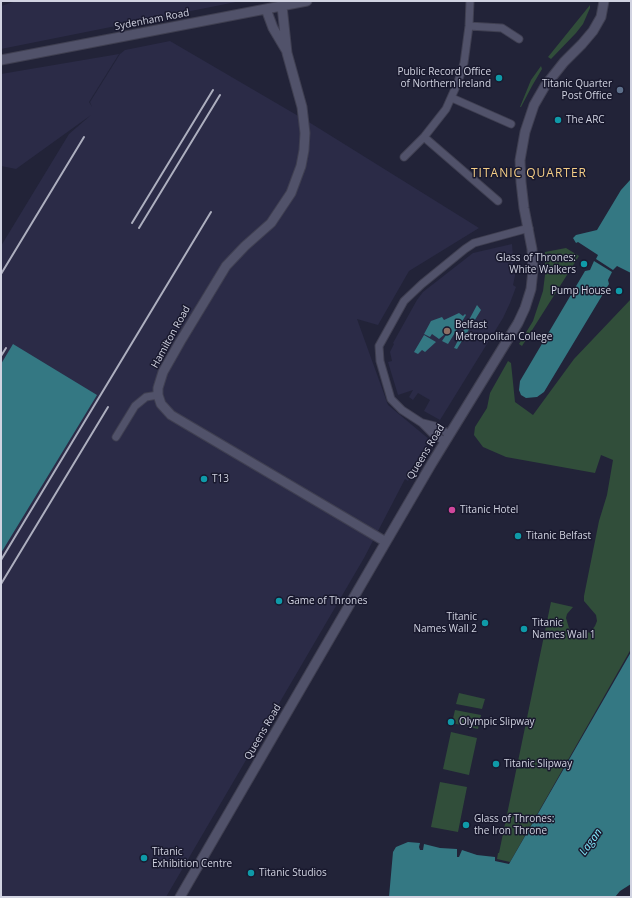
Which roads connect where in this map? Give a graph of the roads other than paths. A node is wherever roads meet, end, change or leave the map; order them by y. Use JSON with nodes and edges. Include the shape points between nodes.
{"nodes":[{"id":1,"x":307,"y":1,"type":"edge"},
{"id":2,"x":604,"y":1,"type":"edge"},
{"id":3,"x":469,"y":3,"type":"edge"},
{"id":4,"x":282,"y":6,"type":"junction"},
{"id":5,"x":266,"y":9,"type":"junction"},
{"id":6,"x":469,"y":26,"type":"junction"},
{"id":7,"x":519,"y":39,"type":"dead end"},
{"id":8,"x":287,"y":53,"type":"junction"},
{"id":9,"x":1,"y":60,"type":"edge"},
{"id":10,"x":452,"y":98,"type":"junction"},
{"id":11,"x":510,"y":124,"type":"dead end"},
{"id":12,"x":424,"y":137,"type":"junction"},
{"id":13,"x":404,"y":157,"type":"dead end"},
{"id":14,"x":498,"y":201,"type":"dead end"},
{"id":15,"x":529,"y":228,"type":"junction"},
{"id":16,"x":158,"y":395,"type":"junction"},
{"id":17,"x":116,"y":436,"type":"dead end"},
{"id":18,"x":447,"y":438,"type":"junction"},
{"id":19,"x":386,"y":542,"type":"junction"},
{"id":20,"x":180,"y":897,"type":"edge"}],
"edges":[{"from":1,"to":4,"type":"street","name":"Sydenham Road"},
{"from":2,"to":15,"type":"street","name":"Queens Road","via":[[593,31],[545,86],[534,105],[525,132],[520,160],[520,182]]},
{"from":3,"to":6,"type":"street"},
{"from":4,"to":5,"type":"street","name":"Sydenham Road"},
{"from":4,"to":8,"type":"street","name":"Hamilton Road"},
{"from":5,"to":8,"type":"street","name":"Hamilton Road"},
{"from":5,"to":9,"type":"street","name":"Sydenham Road"},
{"from":6,"to":7,"type":"street","via":[[502,28]]},
{"from":6,"to":10,"type":"street","via":[[464,63]]},
{"from":8,"to":16,"type":"street","name":"Hamilton Road","via":[[302,106],[305,133],[301,166],[291,193],[272,222],[226,266],[163,372]]},
{"from":10,"to":11,"type":"street"},
{"from":10,"to":12,"type":"street"},
{"from":12,"to":13,"type":"street"},
{"from":12,"to":14,"type":"street"},
{"from":15,"to":18,"type":"street","name":"Queens Road","via":[[533,272],[525,308]]},
{"from":15,"to":18,"type":"street","via":[[474,243],[404,301],[379,346],[391,398],[402,410],[422,423],[435,426]]},
{"from":16,"to":17,"type":"street","via":[[146,397],[135,406]]},
{"from":16,"to":19,"type":"street","via":[[161,404],[176,419]]},
{"from":18,"to":19,"type":"street","name":"Queens Road"},
{"from":19,"to":20,"type":"street","name":"Queens Road"}]}
